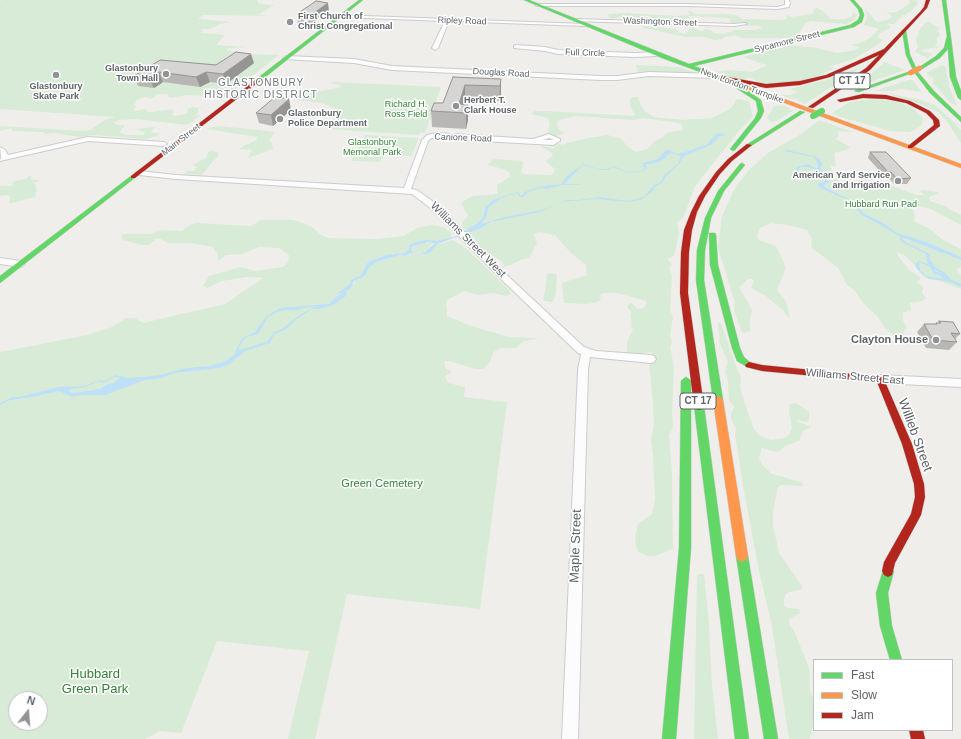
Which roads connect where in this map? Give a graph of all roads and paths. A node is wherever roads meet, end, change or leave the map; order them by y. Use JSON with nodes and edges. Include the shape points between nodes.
{"nodes":[{"id":1,"x":361,"y":0,"type":"edge"},
{"id":2,"x":526,"y":0,"type":"edge"},
{"id":3,"x":787,"y":0,"type":"edge"},
{"id":4,"x":852,"y":0,"type":"edge"},
{"id":5,"x":928,"y":0,"type":"edge"},
{"id":6,"x":944,"y":0,"type":"edge"},
{"id":7,"x":614,"y":2,"type":"edge"},
{"id":8,"x":537,"y":5,"type":"junction"},
{"id":9,"x":340,"y":16,"type":"junction"},
{"id":10,"x":574,"y":20,"type":"junction"},
{"id":11,"x":447,"y":21,"type":"junction"},
{"id":12,"x":745,"y":24,"type":"dead end"},
{"id":13,"x":584,"y":25,"type":"junction"},
{"id":14,"x":904,"y":31,"type":"junction"},
{"id":15,"x":948,"y":36,"type":"junction"},
{"id":16,"x":516,"y":47,"type":"dead end"},
{"id":17,"x":435,"y":48,"type":"dead end"},
{"id":18,"x":888,"y":48,"type":"junction"},
{"id":19,"x":656,"y":54,"type":"junction"},
{"id":20,"x":286,"y":58,"type":"junction"},
{"id":21,"x":688,"y":66,"type":"junction"},
{"id":22,"x":719,"y":77,"type":"junction"},
{"id":23,"x":732,"y":82,"type":"junction"},
{"id":24,"x":771,"y":96,"type":"junction"},
{"id":25,"x":961,"y":98,"type":"edge"},
{"id":26,"x":758,"y":100,"type":"junction"},
{"id":27,"x":831,"y":105,"type":"junction"},
{"id":28,"x":812,"y":112,"type":"junction"},
{"id":29,"x":961,"y":120,"type":"edge"},
{"id":30,"x":803,"y":123,"type":"dead end"},
{"id":31,"x":533,"y":141,"type":"dead end"},
{"id":32,"x":174,"y":145,"type":"junction"},
{"id":33,"x":910,"y":147,"type":"junction"},
{"id":34,"x":0,"y":149,"type":"edge"},
{"id":35,"x":2,"y":159,"type":"edge"},
{"id":36,"x":749,"y":159,"type":"dead end"},
{"id":37,"x":724,"y":166,"type":"junction"},
{"id":38,"x":961,"y":166,"type":"edge"},
{"id":39,"x":139,"y":173,"type":"junction"},
{"id":40,"x":407,"y":191,"type":"junction"},
{"id":41,"x":708,"y":218,"type":"junction"},
{"id":42,"x":0,"y":261,"type":"edge"},
{"id":43,"x":21,"y":264,"type":"junction"},
{"id":44,"x":0,"y":280,"type":"edge"},
{"id":45,"x":586,"y":352,"type":"junction"},
{"id":46,"x":651,"y":359,"type":"dead end"},
{"id":47,"x":693,"y":359,"type":"junction"},
{"id":48,"x":880,"y":379,"type":"junction"},
{"id":49,"x":961,"y":383,"type":"edge"},
{"id":50,"x":896,"y":659,"type":"edge"},
{"id":51,"x":570,"y":739,"type":"edge"},
{"id":52,"x":669,"y":739,"type":"edge"},
{"id":53,"x":742,"y":739,"type":"edge"},
{"id":54,"x":772,"y":739,"type":"edge"}],
"edges":[{"from":1,"to":9,"type":"main road","name":"Main Street"},
{"from":2,"to":8,"type":"main road","name":"New London Turnpike"},
{"from":3,"to":7,"type":"street","via":[[788,4],[785,7]]},
{"from":4,"to":21,"type":"main road","name":"Sycamore Street","via":[[860,9],[862,16],[859,22],[852,26]]},
{"from":5,"to":14,"type":"main road","number":"CT 17","via":[[924,10]]},
{"from":6,"to":15,"type":"main road","number":"CT 17"},
{"from":7,"to":8,"type":"street"},
{"from":8,"to":10,"type":"main road","name":"New London Turnpike"},
{"from":9,"to":11,"type":"street","name":"Ripley Road"},
{"from":9,"to":20,"type":"main road","name":"Main Street"},
{"from":10,"to":12,"type":"street","name":"Washington Street"},
{"from":10,"to":13,"type":"main road","name":"New London Turnpike"},
{"from":11,"to":13,"type":"street","name":"Ripley Road"},
{"from":11,"to":17,"type":"street"},
{"from":13,"to":19,"type":"main road","name":"New London Turnpike"},
{"from":14,"to":18,"type":"main road","number":"CT 17"},
{"from":14,"to":29,"type":"main road","via":[[908,54],[916,72],[932,92]]},
{"from":15,"to":25,"type":"main road","via":[[951,42],[954,82]]},
{"from":15,"to":27,"type":"main road","number":"CT 17","bridge":true,"via":[[946,48],[941,55],[920,68],[867,87]]},
{"from":16,"to":19,"type":"street","name":"Full Circle","via":[[545,48],[558,52]]},
{"from":18,"to":22,"type":"main road","via":[[828,76],[800,84],[761,86]]},
{"from":18,"to":28,"type":"main road","number":"CT 17","via":[[860,75]]},
{"from":19,"to":21,"type":"main road","name":"New London Turnpike"},
{"from":20,"to":22,"type":"street","name":"Douglas Road","via":[[357,62],[392,68],[600,78],[649,74]]},
{"from":20,"to":32,"type":"main road","name":"Main Street"},
{"from":21,"to":22,"type":"main road","name":"New London Turnpike"},
{"from":22,"to":23,"type":"main road","name":"New London Turnpike"},
{"from":23,"to":24,"type":"main road","name":"New London Turnpike"},
{"from":23,"to":26,"type":"main road"},
{"from":24,"to":26,"type":"main road"},
{"from":24,"to":33,"type":"main road","name":"New London Turnpike"},
{"from":26,"to":37,"type":"main road","via":[[760,116],[730,153]]},
{"from":27,"to":28,"type":"main road","number":"CT 17","bridge":true},
{"from":27,"to":33,"type":"main road","via":[[864,96],[886,97],[908,102],[928,112],[935,118],[937,126]]},
{"from":28,"to":30,"type":"main road","number":"CT 17"},
{"from":28,"to":37,"type":"main road","number":"CT 17","via":[[802,112],[759,139]]},
{"from":31,"to":40,"type":"street","name":"Canione Road","via":[[429,136],[425,140]]},
{"from":32,"to":35,"type":"street","via":[[88,140]]},
{"from":32,"to":39,"type":"main road","name":"Main Street"},
{"from":33,"to":38,"type":"main road","name":"New London Turnpike"},
{"from":34,"to":35,"type":"street","via":[[3,151]]},
{"from":36,"to":41,"type":"main road","number":"CT 17","via":[[726,184]]},
{"from":37,"to":47,"type":"main road","number":"CT 17","via":[[702,196],[686,240],[684,278]]},
{"from":39,"to":40,"type":"street","name":"Williams Street West"},
{"from":39,"to":43,"type":"main road","name":"Main Street"},
{"from":40,"to":45,"type":"street","name":"Williams Street West","via":[[425,199],[577,348]]},
{"from":41,"to":48,"type":"main road","name":"Williams Street East","via":[[712,228],[714,265],[740,359],[749,365],[762,368]]},
{"from":41,"to":54,"type":"main road","number":"CT 17","via":[[701,250],[701,291]]},
{"from":42,"to":43,"type":"street"},
{"from":43,"to":44,"type":"main road","name":"Main Street"},
{"from":45,"to":46,"type":"street","name":"Williams Street West"},
{"from":45,"to":51,"type":"street","name":"Maple Street","via":[[583,370]]},
{"from":47,"to":52,"type":"main road","via":[[686,386],[685,548]]},
{"from":47,"to":53,"type":"main road","number":"CT 17"},
{"from":48,"to":49,"type":"street","name":"Williams Street East"},
{"from":48,"to":50,"type":"main road","name":"Willieb Street","via":[[907,444],[919,484],[920,497],[916,515],[890,562],[882,593],[886,626]]}]}
